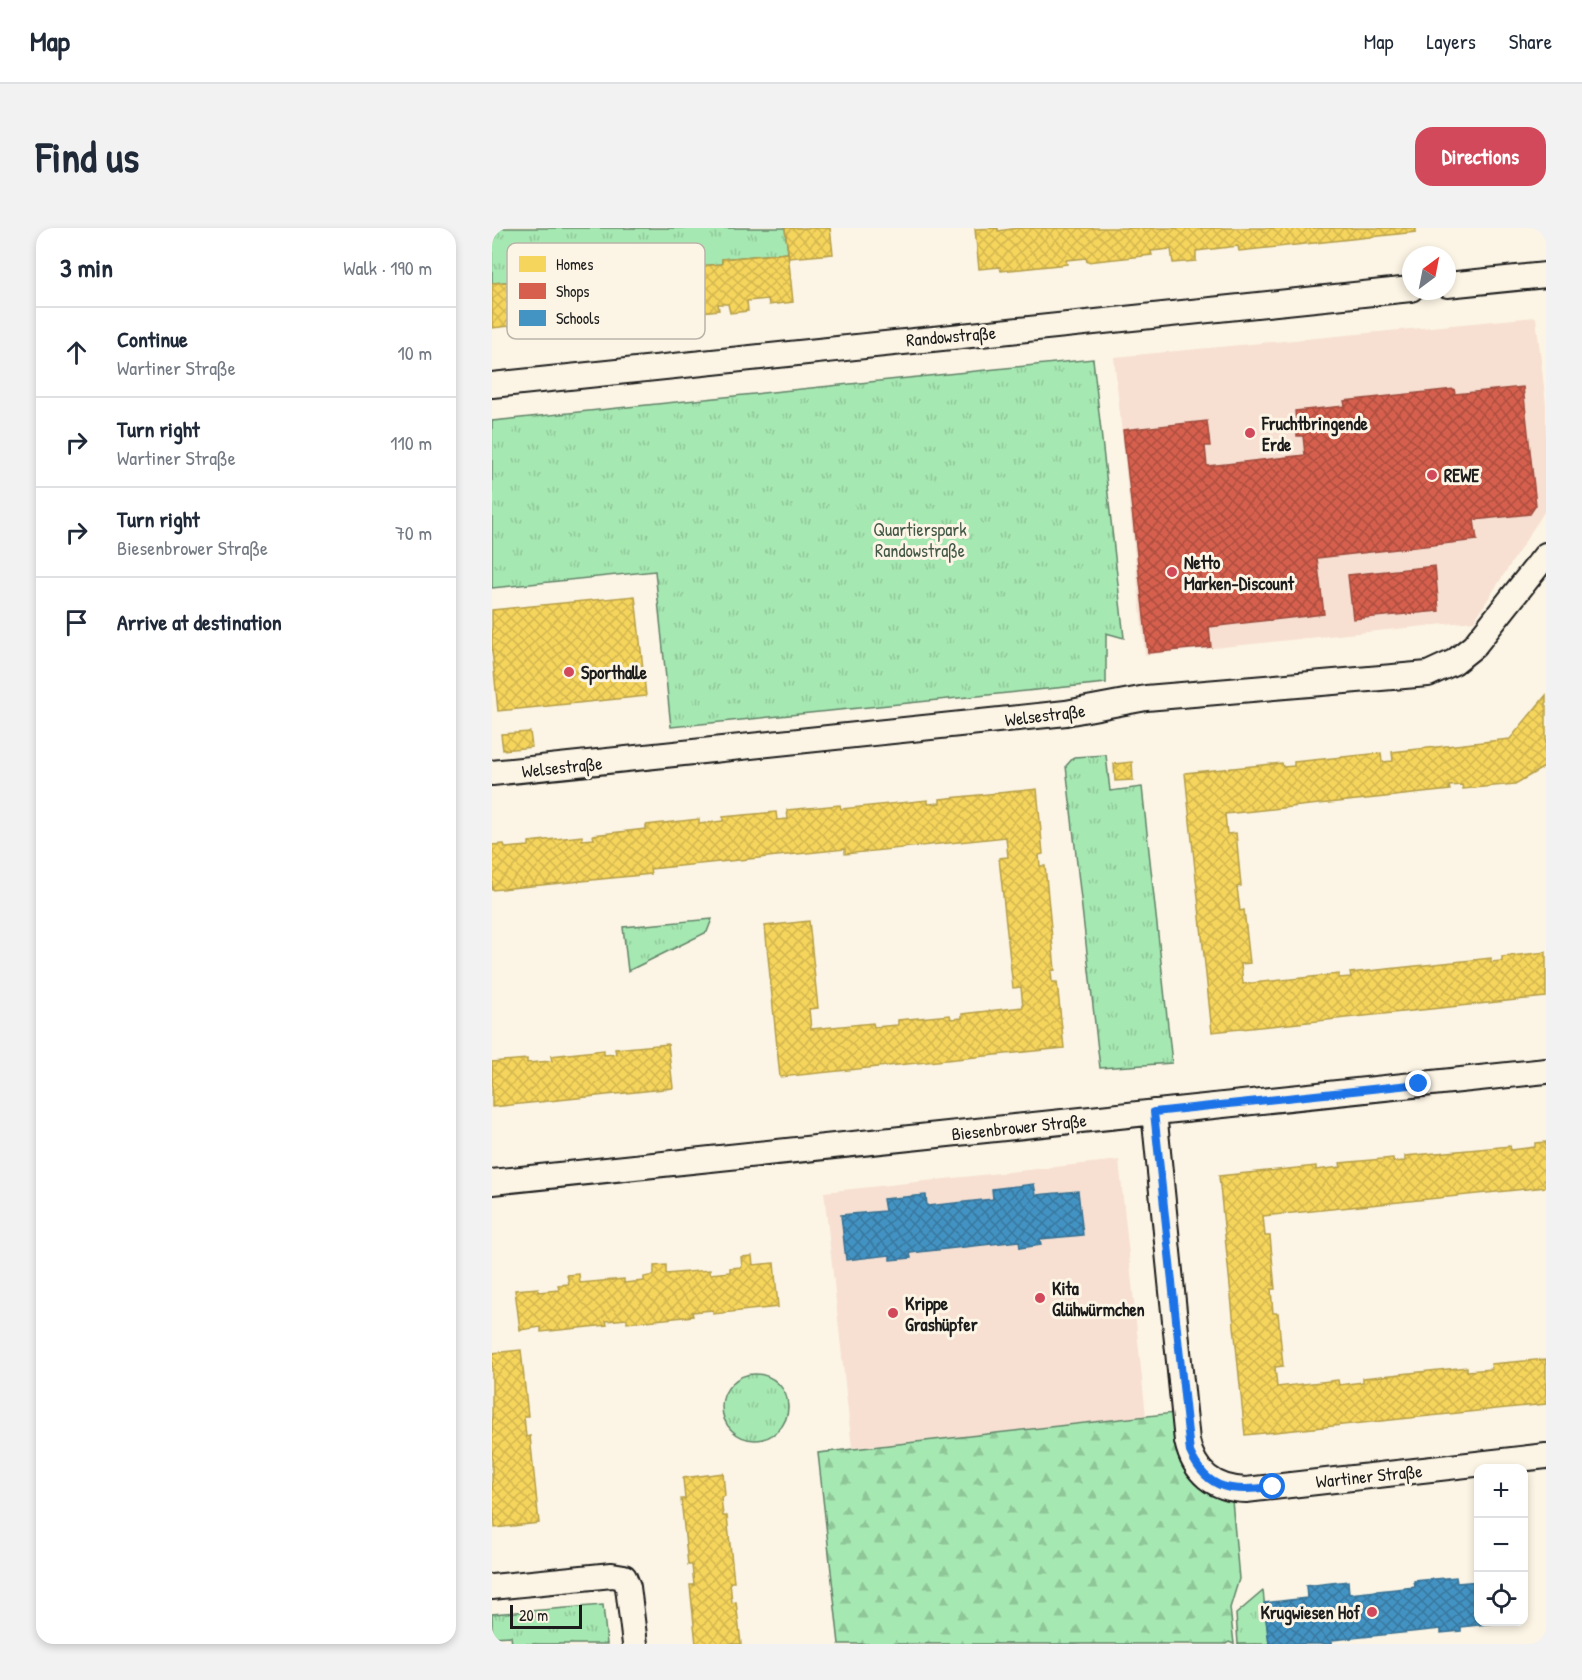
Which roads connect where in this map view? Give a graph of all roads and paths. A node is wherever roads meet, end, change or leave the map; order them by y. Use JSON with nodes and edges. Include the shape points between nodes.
{"nodes":[{"id":1,"x":1546,"y":275,"type":"edge"},
{"id":2,"x":1456,"y":284,"type":"edge"},
{"id":3,"x":1402,"y":290,"type":"edge"},
{"id":4,"x":492,"y":385,"type":"edge"},
{"id":5,"x":1546,"y":555,"type":"edge"},
{"id":6,"x":492,"y":774,"type":"edge"},
{"id":7,"x":1546,"y":1071,"type":"edge"},
{"id":8,"x":1154,"y":1112,"type":"junction"},
{"id":9,"x":492,"y":1182,"type":"edge"},
{"id":10,"x":1546,"y":1456,"type":"edge"},
{"id":11,"x":492,"y":1587,"type":"edge"},
{"id":12,"x":634,"y":1644,"type":"edge"}],
"edges":[{"from":1,"to":2,"type":"street"},
{"from":3,"to":4,"type":"street","name":"Randowstraße"},
{"from":5,"to":6,"type":"street","name":"Welsestraße","via":[[1474,646],[1454,662],[1428,674],[1146,699],[1066,713]]},
{"from":7,"to":8,"type":"street","name":"Biesenbrower Straße"},
{"from":8,"to":9,"type":"street","name":"Biesenbrower Straße"},
{"from":8,"to":10,"type":"street","name":"Wartiner Straße","via":[[1187,1441],[1194,1463],[1208,1480],[1246,1490]]},
{"from":11,"to":12,"type":"street","via":[[624,1577]]}]}
